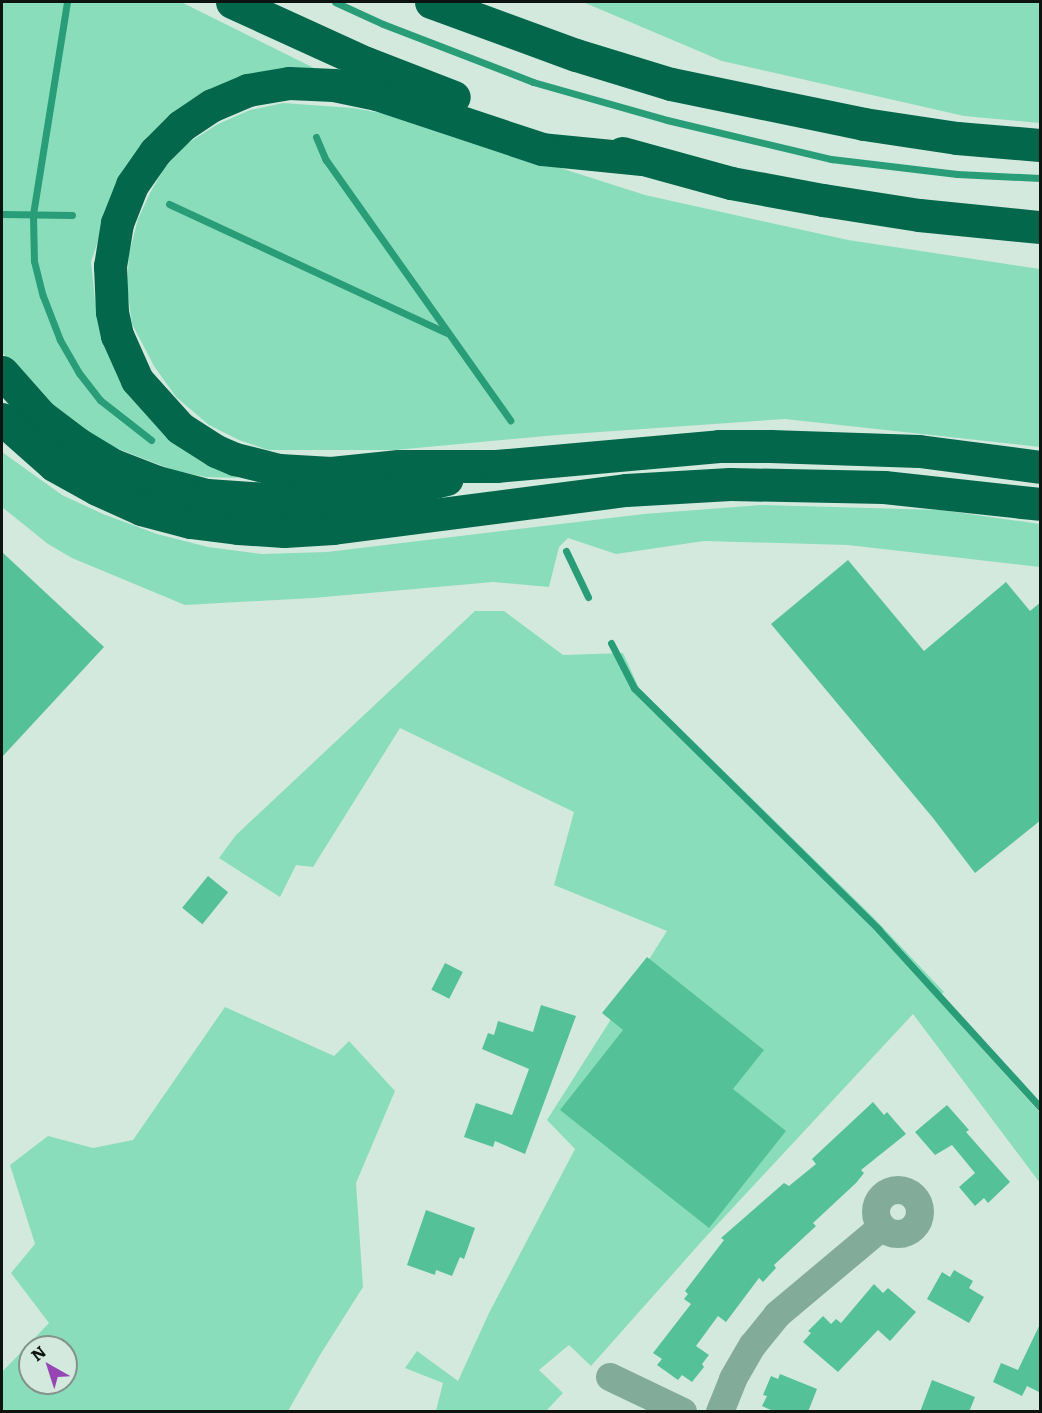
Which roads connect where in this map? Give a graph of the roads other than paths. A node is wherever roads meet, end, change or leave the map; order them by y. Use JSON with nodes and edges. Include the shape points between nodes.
{"nodes":[{"id":1,"x":232,"y":2,"type":"edge"},
{"id":2,"x":431,"y":2,"type":"edge"},
{"id":3,"x":1041,"y":145,"type":"edge"},
{"id":4,"x":642,"y":159,"type":"junction"},
{"id":5,"x":1041,"y":227,"type":"edge"},
{"id":6,"x":2,"y":372,"type":"edge"},
{"id":7,"x":2,"y":419,"type":"edge"},
{"id":8,"x":495,"y":466,"type":"junction"},
{"id":9,"x":1041,"y":467,"type":"edge"},
{"id":10,"x":1041,"y":504,"type":"edge"},
{"id":11,"x":882,"y":1227,"type":"dead end"},
{"id":12,"x":610,"y":1377,"type":"dead end"},
{"id":13,"x":683,"y":1412,"type":"edge"},
{"id":14,"x":720,"y":1412,"type":"edge"}],
"edges":[{"from":1,"to":4,"type":"highway","via":[[366,63],[456,98]]},
{"from":2,"to":3,"type":"highway","via":[[576,55],[682,86],[864,124]]},
{"from":4,"to":5,"type":"highway","via":[[730,183],[823,200],[919,215]]},
{"from":4,"to":8,"type":"highway","via":[[542,149],[377,94],[334,85],[289,83],[248,90],[195,115],[154,152],[132,185],[112,248],[112,312],[117,335],[137,380],[180,428],[225,455],[279,470]]},
{"from":6,"to":8,"type":"highway","via":[[41,416],[113,465],[207,495],[298,501],[350,497],[398,491]]},
{"from":7,"to":10,"type":"highway","via":[[54,465],[97,489],[141,509],[238,528],[333,528],[626,490],[730,484],[885,486]]},
{"from":8,"to":9,"type":"highway","via":[[719,446],[819,446],[920,451]]},
{"from":11,"to":14,"type":"street","via":[[777,1315],[733,1379]]},
{"from":12,"to":13,"type":"street"}]}
